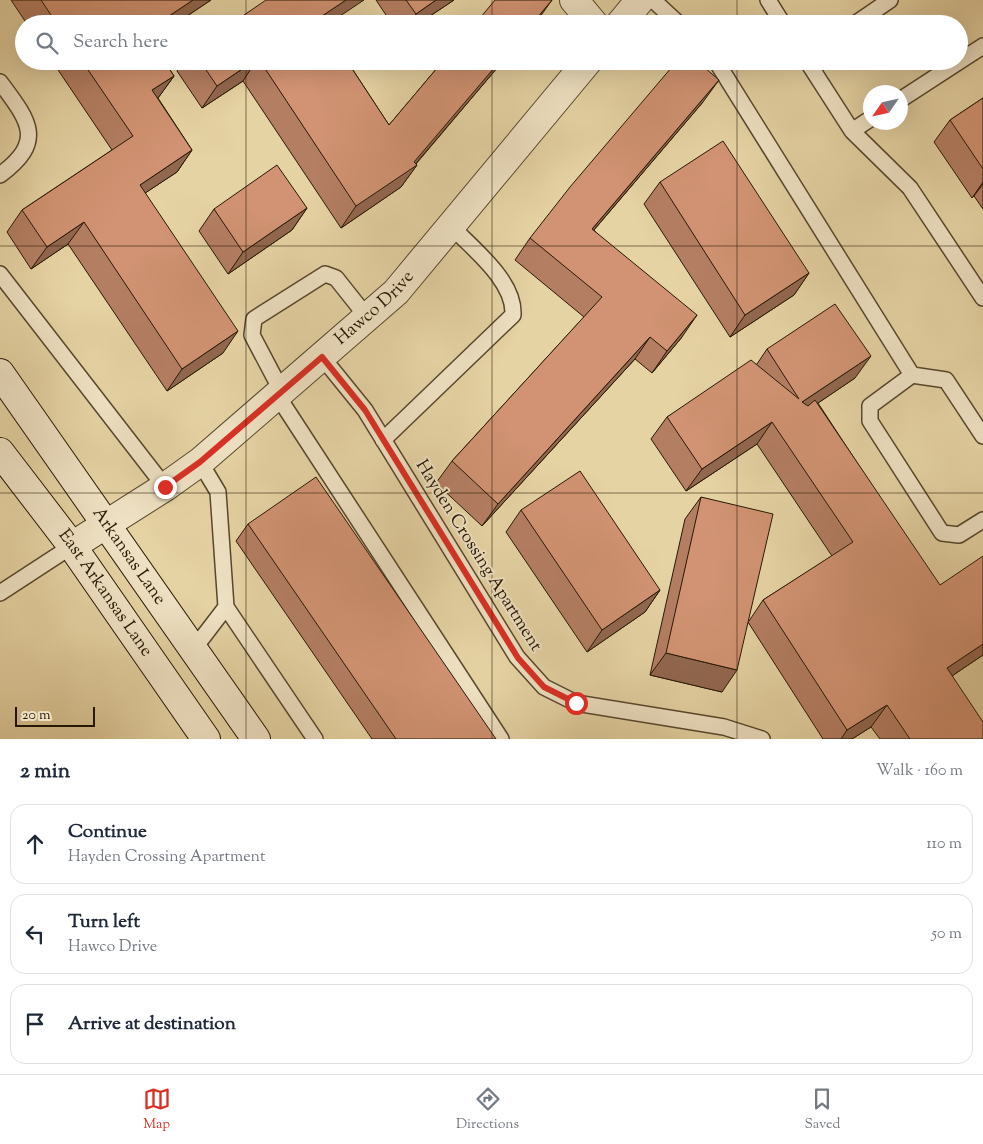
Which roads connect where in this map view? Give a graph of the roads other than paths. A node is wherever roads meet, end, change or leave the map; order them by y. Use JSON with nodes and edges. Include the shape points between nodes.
{"nodes":[{"id":1,"x":574,"y":0,"type":"edge"},
{"id":2,"x":640,"y":0,"type":"edge"},
{"id":3,"x":653,"y":0,"type":"edge"},
{"id":4,"x":768,"y":0,"type":"edge"},
{"id":5,"x":890,"y":0,"type":"edge"},
{"id":6,"x":586,"y":15,"type":"edge"},
{"id":7,"x":628,"y":15,"type":"edge"},
{"id":8,"x":669,"y":15,"type":"edge"},
{"id":9,"x":777,"y":15,"type":"edge"},
{"id":10,"x":868,"y":15,"type":"edge"},
{"id":11,"x":983,"y":46,"type":"edge"},
{"id":12,"x":968,"y":56,"type":"edge"},
{"id":13,"x":581,"y":70,"type":"edge"},
{"id":14,"x":722,"y":70,"type":"edge"},
{"id":15,"x":813,"y":70,"type":"edge"},
{"id":16,"x":946,"y":70,"type":"edge"},
{"id":17,"x":0,"y":82,"type":"edge"},
{"id":18,"x":908,"y":95,"type":"edge"},
{"id":19,"x":863,"y":124,"type":"edge"},
{"id":20,"x":852,"y":131,"type":"junction"},
{"id":21,"x":0,"y":175,"type":"edge"},
{"id":22,"x":451,"y":226,"type":"junction"},
{"id":23,"x":0,"y":274,"type":"edge"},
{"id":24,"x":983,"y":298,"type":"edge"},
{"id":25,"x":367,"y":317,"type":"junction"},
{"id":26,"x":322,"y":357,"type":"junction"},
{"id":27,"x":0,"y":373,"type":"edge"},
{"id":28,"x":912,"y":375,"type":"junction"},
{"id":29,"x":280,"y":393,"type":"junction"},
{"id":30,"x":983,"y":436,"type":"edge"},
{"id":31,"x":383,"y":440,"type":"junction"},
{"id":32,"x":0,"y":452,"type":"edge"},
{"id":33,"x":200,"y":462,"type":"junction"},
{"id":34,"x":165,"y":487,"type":"junction"},
{"id":35,"x":983,"y":520,"type":"edge"},
{"id":36,"x":105,"y":525,"type":"junction"},
{"id":37,"x":72,"y":546,"type":"junction"},
{"id":38,"x":0,"y":594,"type":"edge"},
{"id":39,"x":226,"y":607,"type":"junction"},
{"id":40,"x":193,"y":650,"type":"junction"},
{"id":41,"x":206,"y":739,"type":"edge"},
{"id":42,"x":256,"y":739,"type":"edge"},
{"id":43,"x":315,"y":739,"type":"edge"},
{"id":44,"x":501,"y":739,"type":"edge"},
{"id":45,"x":762,"y":739,"type":"edge"}],
"edges":[{"from":1,"to":6,"type":"main road"},
{"from":2,"to":7,"type":"main road"},
{"from":3,"to":8,"type":"lane"},
{"from":4,"to":9,"type":"lane"},
{"from":5,"to":10,"type":"lane"},
{"from":11,"to":12,"type":"lane"},
{"from":13,"to":22,"type":"main road","name":"Hawco Drive"},
{"from":14,"to":28,"type":"lane"},
{"from":15,"to":20,"type":"lane"},
{"from":16,"to":18,"type":"lane"},
{"from":17,"to":21,"type":"lane","via":[[24,117],[30,137],[23,155]]},
{"from":19,"to":20,"type":"lane"},
{"from":20,"to":24,"type":"lane","via":[[910,188]]},
{"from":22,"to":25,"type":"main road","name":"Hawco Drive","via":[[396,292]]},
{"from":22,"to":31,"type":"lane","via":[[506,285],[514,302],[513,315]]},
{"from":23,"to":34,"type":"lane"},
{"from":25,"to":26,"type":"main road","name":"Hawco Drive"},
{"from":25,"to":29,"type":"lane","via":[[336,278],[325,274],[254,319],[252,335]]},
{"from":26,"to":29,"type":"main road","name":"Hawco Drive"},
{"from":26,"to":31,"type":"lane","name":"Hayden Crossing Apartment","via":[[365,410]]},
{"from":27,"to":36,"type":"main road","name":"Arkansas Lane"},
{"from":28,"to":30,"type":"lane","via":[[946,380]]},
{"from":28,"to":35,"type":"lane","via":[[870,406],[870,421],[942,533],[959,535]]},
{"from":29,"to":33,"type":"main road","name":"Hawco Drive"},
{"from":29,"to":44,"type":"lane"},
{"from":31,"to":45,"type":"lane","name":"Hayden Crossing Apartment","via":[[518,658],[544,687],[576,703],[724,726]]},
{"from":32,"to":37,"type":"main road","name":"East Arkansas Lane"},
{"from":33,"to":34,"type":"main road","name":"Hawco Drive"},
{"from":33,"to":39,"type":"lane","via":[[218,492]]},
{"from":34,"to":36,"type":"main road","name":"Hawco Drive"},
{"from":36,"to":37,"type":"main road","name":"Hawco Drive"},
{"from":36,"to":40,"type":"main road","name":"Arkansas Lane"},
{"from":37,"to":38,"type":"lane"},
{"from":37,"to":41,"type":"main road","name":"East Arkansas Lane"},
{"from":39,"to":40,"type":"lane"},
{"from":39,"to":43,"type":"lane"},
{"from":40,"to":42,"type":"main road","name":"Arkansas Lane"}]}
